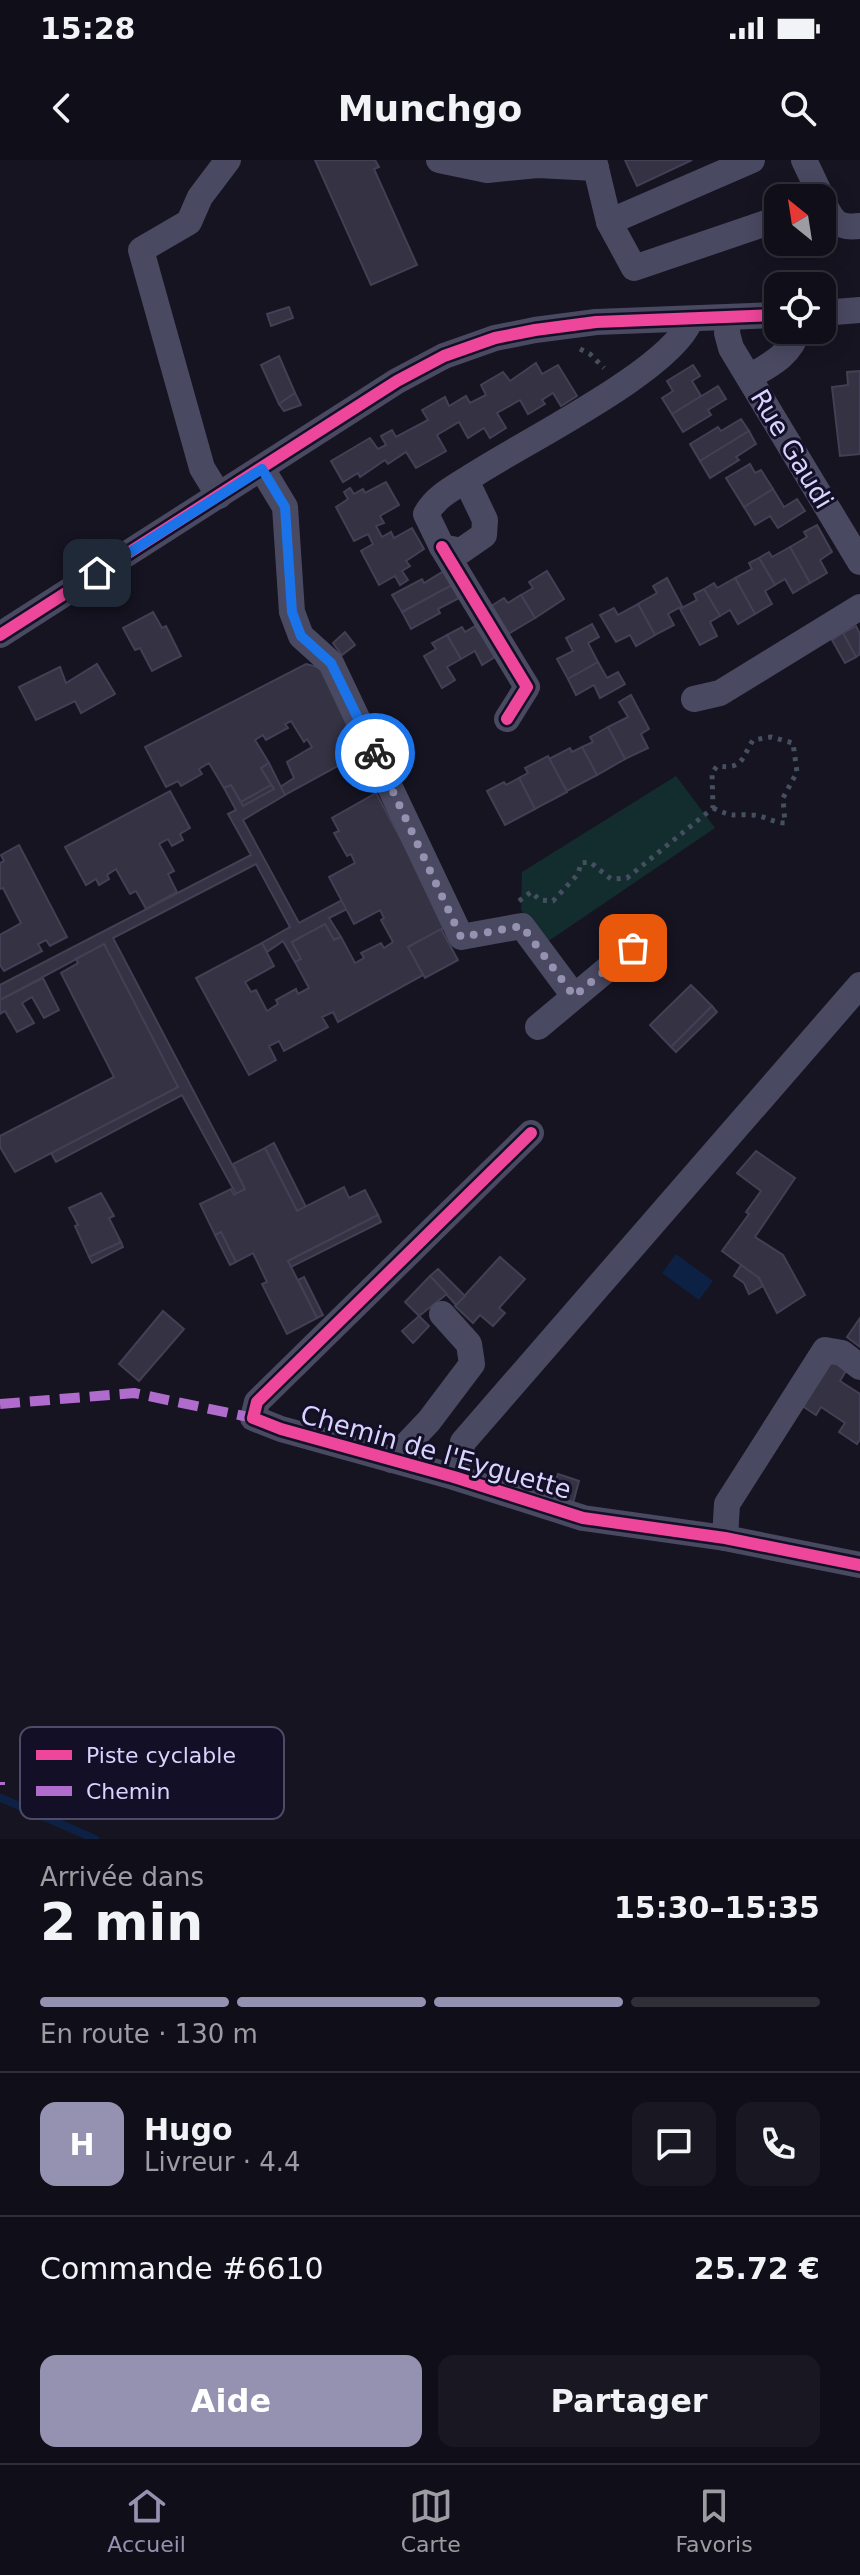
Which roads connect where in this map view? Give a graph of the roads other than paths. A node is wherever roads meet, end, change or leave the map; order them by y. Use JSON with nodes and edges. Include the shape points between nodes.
{"nodes":[{"id":1,"x":228,"y":160,"type":"edge"},
{"id":2,"x":439,"y":160,"type":"edge"},
{"id":3,"x":752,"y":160,"type":"edge"},
{"id":4,"x":804,"y":160,"type":"edge"},
{"id":5,"x":595,"y":164,"type":"edge"},
{"id":6,"x":815,"y":184,"type":"edge"},
{"id":7,"x":609,"y":222,"type":"junction"},
{"id":8,"x":836,"y":222,"type":"edge"},
{"id":9,"x":764,"y":224,"type":"edge"},
{"id":10,"x":860,"y":226,"type":"edge"},
{"id":11,"x":860,"y":310,"type":"edge"},
{"id":12,"x":836,"y":312,"type":"edge"},
{"id":13,"x":764,"y":316,"type":"edge"},
{"id":14,"x":728,"y":318,"type":"junction"},
{"id":15,"x":690,"y":321,"type":"junction"},
{"id":16,"x":793,"y":344,"type":"edge"},
{"id":17,"x":749,"y":377,"type":"junction"},
{"id":18,"x":262,"y":469,"type":"junction"},
{"id":19,"x":466,"y":480,"type":"junction"},
{"id":20,"x":219,"y":496,"type":"junction"},
{"id":21,"x":442,"y":547,"type":"junction"},
{"id":22,"x":860,"y":562,"type":"edge"},
{"id":23,"x":860,"y":607,"type":"edge"},
{"id":24,"x":0,"y":635,"type":"edge"},
{"id":25,"x":694,"y":699,"type":"dead end"},
{"id":26,"x":507,"y":719,"type":"dead end"},
{"id":27,"x":653,"y":931,"type":"dead end"},
{"id":28,"x":860,"y":985,"type":"edge"},
{"id":29,"x":574,"y":996,"type":"junction"},
{"id":30,"x":538,"y":1027,"type":"dead end"},
{"id":31,"x":531,"y":1133,"type":"dead end"},
{"id":32,"x":442,"y":1314,"type":"dead end"},
{"id":33,"x":860,"y":1367,"type":"edge"},
{"id":34,"x":392,"y":1460,"type":"junction"},
{"id":35,"x":454,"y":1477,"type":"junction"},
{"id":36,"x":725,"y":1538,"type":"junction"},
{"id":37,"x":860,"y":1565,"type":"edge"}],
"edges":[{"from":1,"to":20,"type":"street","via":[[200,197],[189,222],[141,250],[202,468]]},
{"from":2,"to":5,"type":"street","via":[[487,170]]},
{"from":3,"to":7,"type":"street"},
{"from":4,"to":6,"type":"street"},
{"from":5,"to":7,"type":"street"},
{"from":7,"to":9,"type":"street","via":[[634,268]]},
{"from":8,"to":10,"type":"street"},
{"from":11,"to":12,"type":"street"},
{"from":13,"to":14,"type":"street"},
{"from":14,"to":15,"type":"street"},
{"from":14,"to":17,"type":"street","name":"Rue Gaudi","via":[[731,348]]},
{"from":15,"to":18,"type":"street","via":[[596,322],[495,338],[444,356],[397,381]]},
{"from":15,"to":19,"type":"street","via":[[652,365]]},
{"from":16,"to":17,"type":"street","name":"Rue Gaudi"},
{"from":17,"to":22,"type":"street","name":"Rue Gaudi"},
{"from":18,"to":20,"type":"street"},
{"from":18,"to":29,"type":"street","via":[[285,507],[292,612],[301,636],[331,663],[461,937],[522,926]]},
{"from":19,"to":21,"type":"street","via":[[433,502],[426,514]]},
{"from":19,"to":21,"type":"street","via":[[485,520],[484,535],[461,551]]},
{"from":20,"to":24,"type":"street"},
{"from":21,"to":26,"type":"street","via":[[527,687]]},
{"from":23,"to":25,"type":"street","via":[[720,693]]},
{"from":27,"to":29,"type":"street"},
{"from":28,"to":35,"type":"street","via":[[463,1442]]},
{"from":29,"to":30,"type":"street"},
{"from":31,"to":34,"type":"street","name":"Chemin de l'Eyguette","via":[[257,1402],[253,1418]]},
{"from":32,"to":34,"type":"street","via":[[469,1344],[472,1364]]},
{"from":33,"to":36,"type":"street","via":[[842,1353],[825,1350],[727,1504]]},
{"from":34,"to":35,"type":"street","name":"Chemin de l'Eyguette"},
{"from":35,"to":36,"type":"street","name":"Chemin de l'Eyguette","via":[[583,1518]]},
{"from":36,"to":37,"type":"street","name":"Chemin de l'Eyguette"}]}
